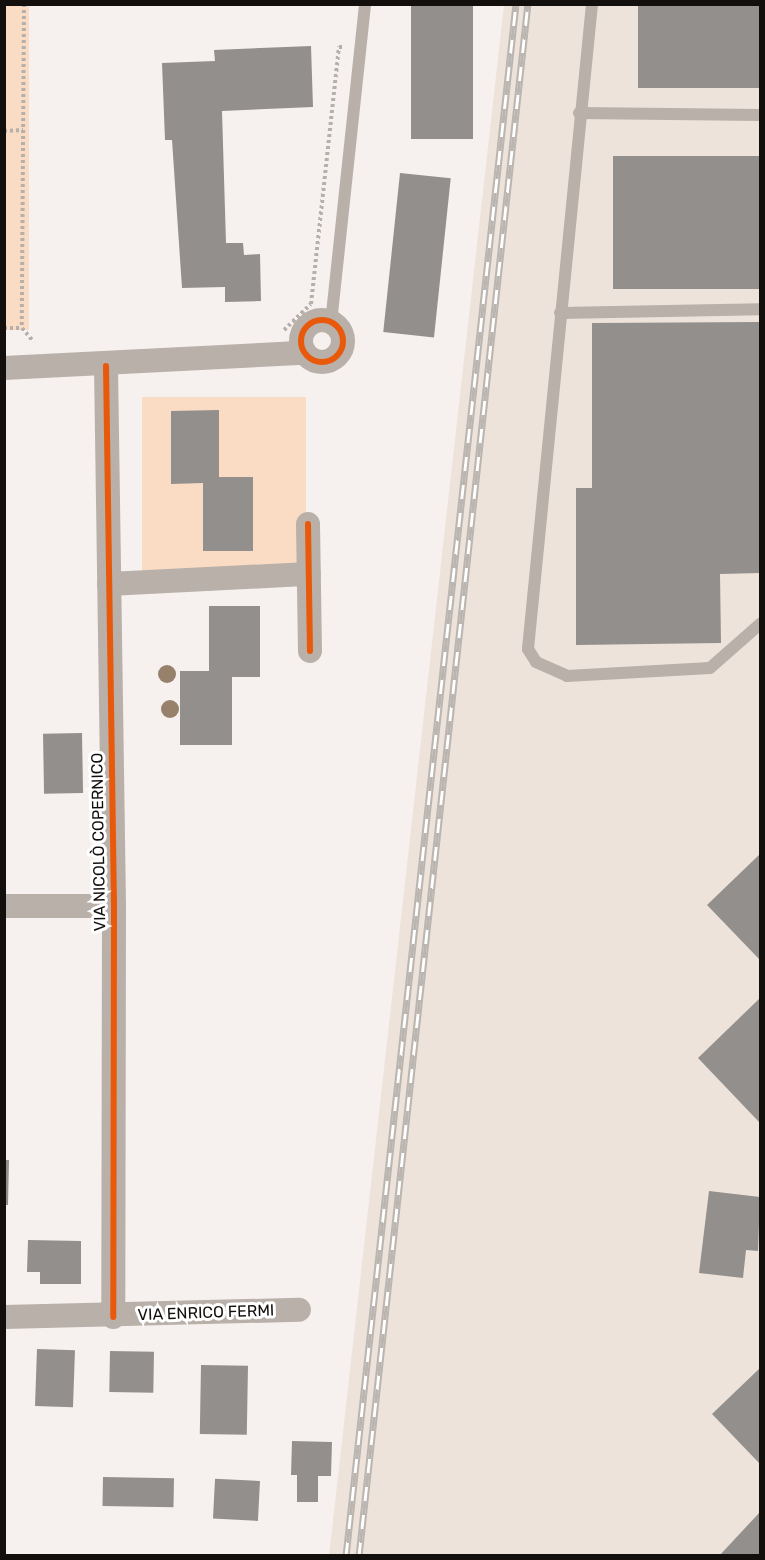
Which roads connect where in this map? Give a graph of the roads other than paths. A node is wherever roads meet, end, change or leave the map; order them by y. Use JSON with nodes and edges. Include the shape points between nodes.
{"nodes":[{"id":1,"x":365,"y":4,"type":"edge"},
{"id":2,"x":592,"y":4,"type":"edge"},
{"id":3,"x":579,"y":113,"type":"junction"},
{"id":4,"x":760,"y":115,"type":"edge"},
{"id":5,"x":760,"y":309,"type":"edge"},
{"id":6,"x":560,"y":313,"type":"junction"},
{"id":7,"x":331,"y":323,"type":"joint"},
{"id":8,"x":106,"y":366,"type":"junction"},
{"id":9,"x":4,"y":368,"type":"edge"},
{"id":10,"x":308,"y":524,"type":"dead end"},
{"id":11,"x":309,"y":574,"type":"junction"},
{"id":12,"x":109,"y":584,"type":"junction"},
{"id":13,"x":760,"y":624,"type":"edge"},
{"id":14,"x":310,"y":651,"type":"dead end"},
{"id":15,"x":4,"y":906,"type":"edge"},
{"id":16,"x":114,"y":906,"type":"junction"},
{"id":17,"x":299,"y":1310,"type":"dead end"},
{"id":18,"x":4,"y":1317,"type":"edge"},
{"id":19,"x":114,"y":1317,"type":"junction"}],
"edges":[{"from":1,"to":7,"type":"lane"},
{"from":2,"to":3,"type":"lane"},
{"from":3,"to":4,"type":"lane"},
{"from":3,"to":6,"type":"lane"},
{"from":5,"to":6,"type":"lane"},
{"from":6,"to":13,"type":"lane","via":[[528,649],[536,662],[567,676],[710,668]]},
{"from":7,"to":8,"type":"street","via":[[318,321],[306,327],[301,340],[304,353]]},
{"from":8,"to":9,"type":"street"},
{"from":8,"to":12,"type":"street","name":"VIA NICOLÒ COPERNICO"},
{"from":10,"to":11,"type":"street"},
{"from":11,"to":12,"type":"street"},
{"from":11,"to":14,"type":"street"},
{"from":12,"to":16,"type":"street","name":"VIA NICOLÒ COPERNICO"},
{"from":15,"to":16,"type":"street"},
{"from":16,"to":19,"type":"street","name":"VIA NICOLÒ COPERNICO"},
{"from":17,"to":19,"type":"street","name":"VIA ENRICO FERMI"},
{"from":18,"to":19,"type":"street","name":"VIA ENRICO FERMI"}]}
